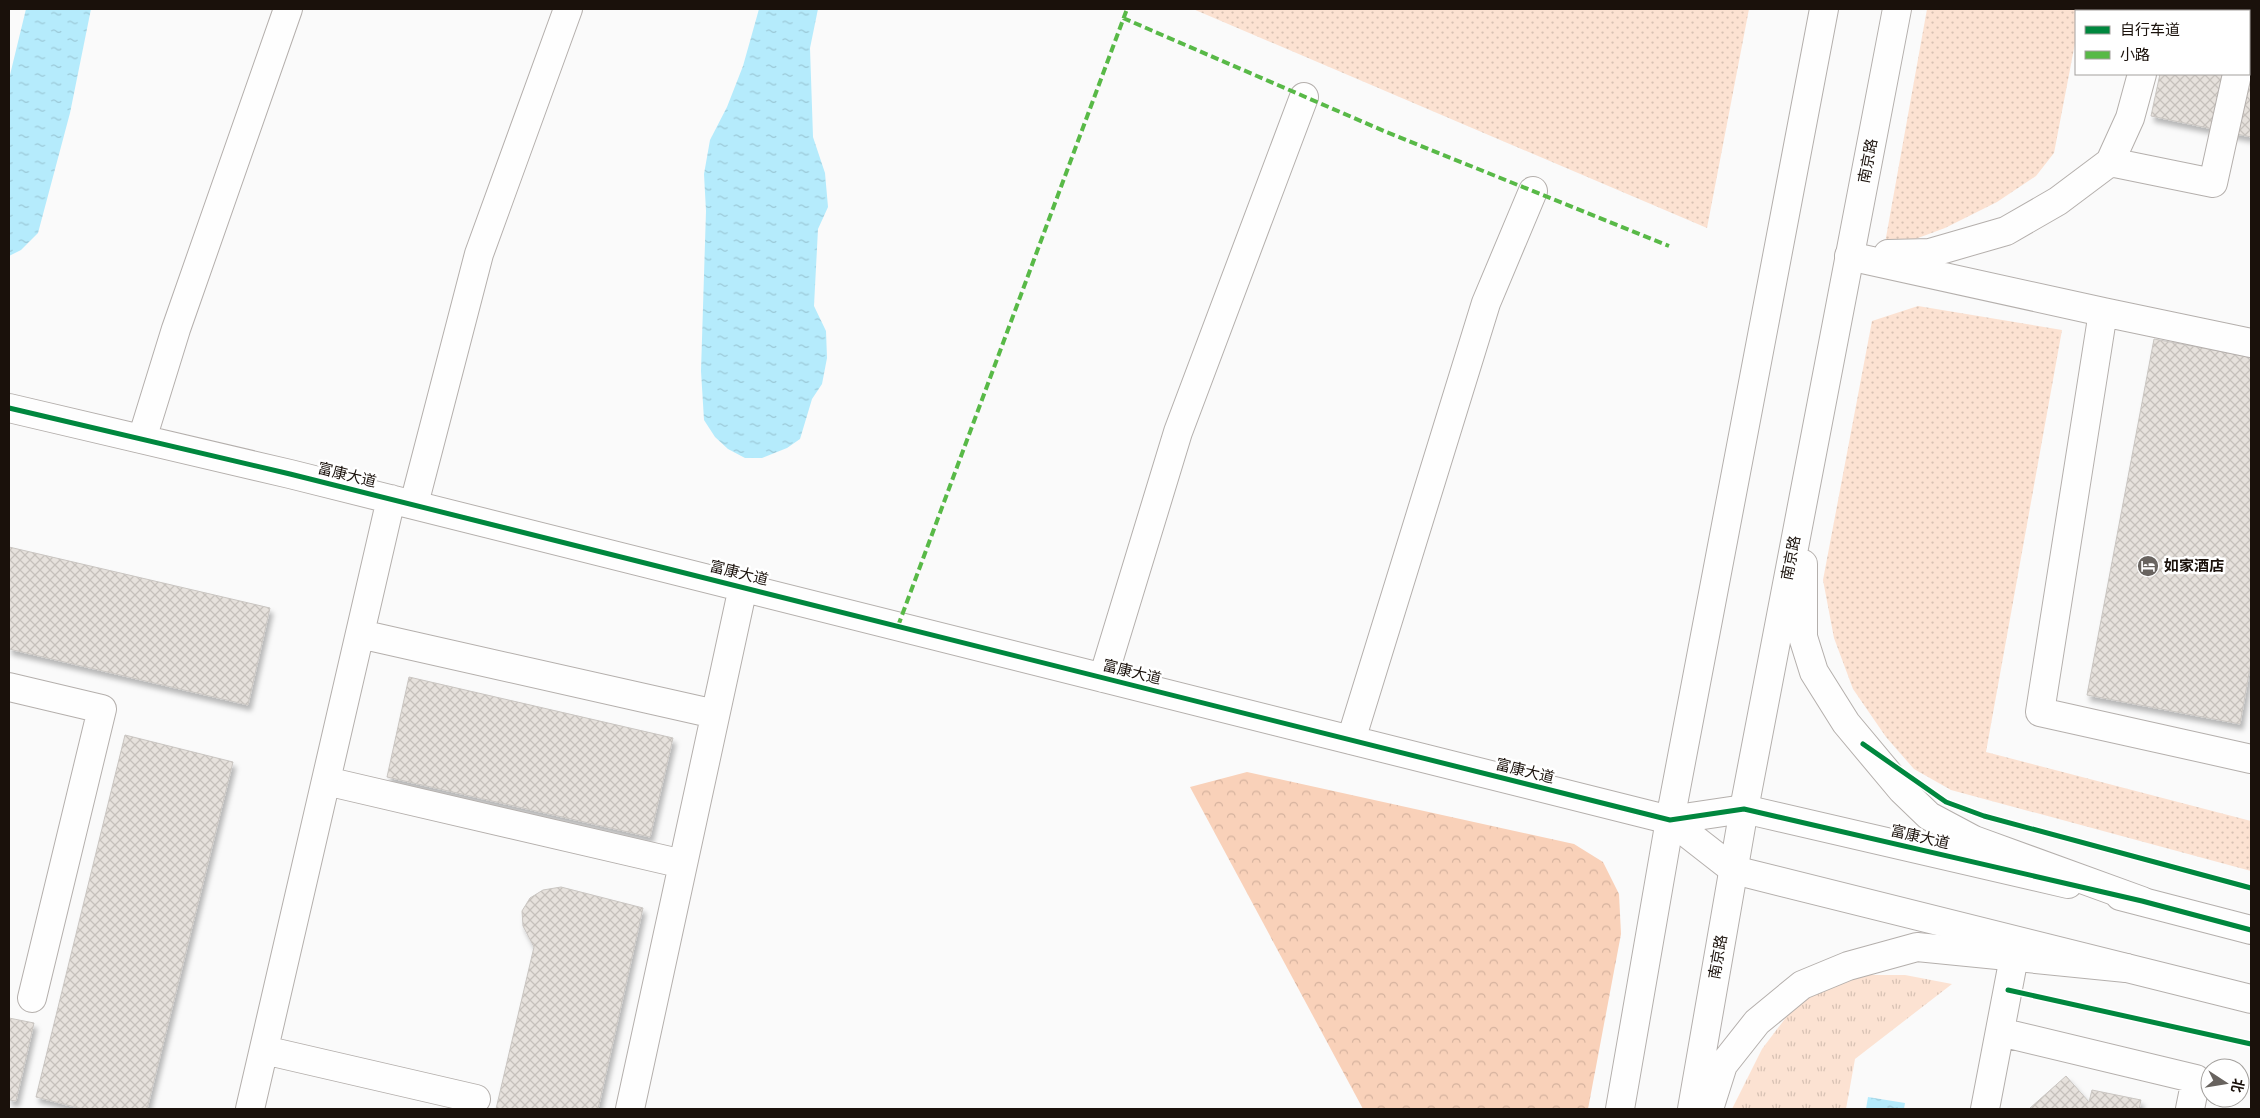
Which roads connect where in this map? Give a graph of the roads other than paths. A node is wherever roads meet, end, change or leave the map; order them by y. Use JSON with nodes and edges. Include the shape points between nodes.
{"nodes":[{"id":1,"x":288,"y":9,"type":"edge"},
{"id":2,"x":568,"y":9,"type":"edge"},
{"id":3,"x":1824,"y":9,"type":"edge"},
{"id":4,"x":1897,"y":9,"type":"edge"},
{"id":5,"x":2142,"y":75,"type":"edge"},
{"id":6,"x":2237,"y":75,"type":"edge"},
{"id":7,"x":1304,"y":97,"type":"dead end"},
{"id":8,"x":2110,"y":162,"type":"junction"},
{"id":9,"x":1533,"y":191,"type":"dead end"},
{"id":10,"x":1849,"y":256,"type":"junction"},
{"id":11,"x":2103,"y":312,"type":"junction"},
{"id":12,"x":2251,"y":343,"type":"edge"},
{"id":13,"x":9,"y":408,"type":"edge"},
{"id":14,"x":142,"y":439,"type":"junction"},
{"id":15,"x":1803,"y":499,"type":"junction"},
{"id":16,"x":402,"y":502,"type":"junction"},
{"id":17,"x":743,"y":587,"type":"junction"},
{"id":18,"x":360,"y":634,"type":"junction"},
{"id":19,"x":1103,"y":678,"type":"junction"},
{"id":20,"x":9,"y":687,"type":"edge"},
{"id":21,"x":715,"y":714,"type":"junction"},
{"id":22,"x":1352,"y":740,"type":"junction"},
{"id":23,"x":2251,"y":759,"type":"edge"},
{"id":24,"x":326,"y":780,"type":"junction"},
{"id":25,"x":1744,"y":809,"type":"junction"},
{"id":26,"x":1670,"y":820,"type":"junction"},
{"id":27,"x":683,"y":864,"type":"junction"},
{"id":28,"x":1734,"y":870,"type":"junction"},
{"id":29,"x":2142,"y":901,"type":"junction"},
{"id":30,"x":2251,"y":930,"type":"edge"},
{"id":31,"x":2014,"y":957,"type":"junction"},
{"id":32,"x":2126,"y":968,"type":"junction"},
{"id":33,"x":32,"y":998,"type":"dead end"},
{"id":34,"x":2251,"y":999,"type":"edge"},
{"id":35,"x":2000,"y":1032,"type":"junction"},
{"id":36,"x":264,"y":1050,"type":"junction"},
{"id":37,"x":476,"y":1099,"type":"dead end"},
{"id":38,"x":250,"y":1109,"type":"edge"},
{"id":39,"x":630,"y":1109,"type":"edge"},
{"id":40,"x":1620,"y":1109,"type":"edge"},
{"id":41,"x":1692,"y":1109,"type":"edge"},
{"id":42,"x":1709,"y":1109,"type":"edge"},
{"id":43,"x":1985,"y":1109,"type":"edge"},
{"id":44,"x":2190,"y":1109,"type":"edge"}],
"edges":[{"from":1,"to":14,"type":"street","via":[[176,330]]},
{"from":2,"to":16,"type":"street","via":[[479,254]]},
{"from":3,"to":26,"type":"street"},
{"from":4,"to":10,"type":"street","name":"南京路"},
{"from":5,"to":8,"type":"street","via":[[2130,118]]},
{"from":6,"to":8,"type":"street","via":[[2213,184]]},
{"from":7,"to":19,"type":"street","via":[[1178,432]]},
{"from":8,"to":10,"type":"street","via":[[2058,201],[2006,230],[1930,253]]},
{"from":9,"to":22,"type":"street","via":[[1486,303]]},
{"from":10,"to":11,"type":"street"},
{"from":10,"to":15,"type":"street","name":"南京路"},
{"from":11,"to":12,"type":"street"},
{"from":11,"to":23,"type":"street","via":[[2040,712]]},
{"from":13,"to":14,"type":"street","name":"富康大道"},
{"from":14,"to":16,"type":"street","name":"富康大道"},
{"from":15,"to":25,"type":"street","name":"南京路"},
{"from":15,"to":29,"type":"street","via":[[1803,636],[1814,672],[1846,723],[1874,759],[1929,816],[1974,840]]},
{"from":16,"to":17,"type":"street","name":"富康大道"},
{"from":16,"to":18,"type":"street"},
{"from":17,"to":19,"type":"street","name":"富康大道"},
{"from":17,"to":21,"type":"street"},
{"from":18,"to":21,"type":"street"},
{"from":18,"to":24,"type":"street"},
{"from":19,"to":22,"type":"street","name":"富康大道"},
{"from":20,"to":33,"type":"street","via":[[102,709]]},
{"from":21,"to":27,"type":"street"},
{"from":22,"to":26,"type":"street","name":"富康大道"},
{"from":24,"to":27,"type":"street"},
{"from":24,"to":36,"type":"street"},
{"from":25,"to":26,"type":"street","name":"富康大道"},
{"from":25,"to":28,"type":"street","name":"南京路"},
{"from":25,"to":29,"type":"street","name":"富康大道"},
{"from":26,"to":28,"type":"street","name":"富康大道"},
{"from":26,"to":40,"type":"street"},
{"from":27,"to":39,"type":"street"},
{"from":28,"to":32,"type":"street","name":"富康大道"},
{"from":28,"to":41,"type":"street","name":"南京路"},
{"from":29,"to":30,"type":"street","name":"富康大道"},
{"from":31,"to":32,"type":"street"},
{"from":31,"to":35,"type":"street"},
{"from":31,"to":42,"type":"street","via":[[1917,947],[1848,966],[1802,985],[1757,1022],[1723,1065]]},
{"from":32,"to":34,"type":"street","name":"富康大道"},
{"from":35,"to":43,"type":"street"},
{"from":35,"to":44,"type":"street","via":[[2196,1079]]},
{"from":36,"to":37,"type":"street"},
{"from":36,"to":38,"type":"street"}]}
